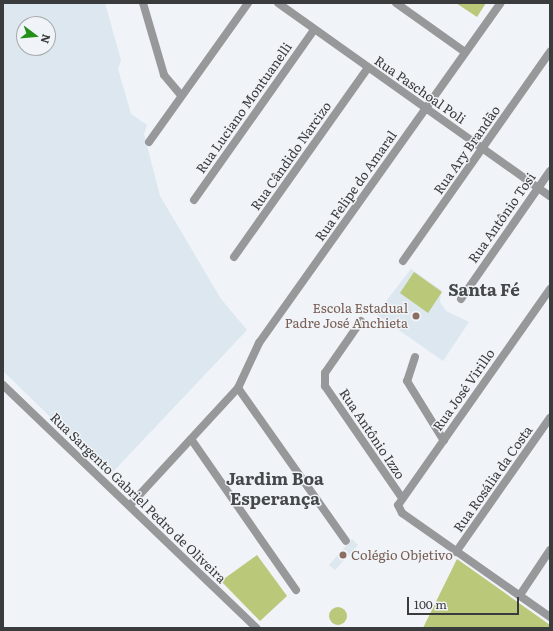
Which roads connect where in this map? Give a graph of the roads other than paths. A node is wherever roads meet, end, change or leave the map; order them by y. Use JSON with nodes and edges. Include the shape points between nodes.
{"nodes":[{"id":1,"x":143,"y":3,"type":"edge"},
{"id":2,"x":248,"y":3,"type":"edge"},
{"id":3,"x":278,"y":3,"type":"edge"},
{"id":4,"x":396,"y":3,"type":"edge"},
{"id":5,"x":501,"y":3,"type":"edge"},
{"id":6,"x":314,"y":30,"type":"junction"},
{"id":7,"x":465,"y":52,"type":"junction"},
{"id":8,"x":550,"y":52,"type":"edge"},
{"id":9,"x":368,"y":68,"type":"junction"},
{"id":10,"x":181,"y":95,"type":"junction"},
{"id":11,"x":426,"y":109,"type":"junction"},
{"id":12,"x":149,"y":142,"type":"dead end"},
{"id":13,"x":483,"y":149,"type":"junction"},
{"id":14,"x":550,"y":171,"type":"edge"},
{"id":15,"x":538,"y":188,"type":"junction"},
{"id":16,"x":550,"y":196,"type":"edge"},
{"id":17,"x":194,"y":200,"type":"dead end"},
{"id":18,"x":234,"y":257,"type":"dead end"},
{"id":19,"x":403,"y":261,"type":"dead end"},
{"id":20,"x":550,"y":290,"type":"edge"},
{"id":21,"x":461,"y":299,"type":"dead end"},
{"id":22,"x":361,"y":321,"type":"dead end"},
{"id":23,"x":415,"y":357,"type":"dead end"},
{"id":24,"x":3,"y":385,"type":"edge"},
{"id":25,"x":238,"y":388,"type":"junction"},
{"id":26,"x":550,"y":418,"type":"edge"},
{"id":27,"x":191,"y":439,"type":"junction"},
{"id":28,"x":444,"y":441,"type":"junction"},
{"id":29,"x":400,"y":502,"type":"junction"},
{"id":30,"x":130,"y":506,"type":"junction"},
{"id":31,"x":346,"y":540,"type":"dead end"},
{"id":32,"x":550,"y":550,"type":"edge"},
{"id":33,"x":456,"y":552,"type":"junction"},
{"id":34,"x":296,"y":590,"type":"dead end"},
{"id":35,"x":520,"y":596,"type":"junction"},
{"id":36,"x":550,"y":617,"type":"edge"},
{"id":37,"x":256,"y":628,"type":"edge"}],
"edges":[{"from":1,"to":10,"type":"street","via":[[164,75]]},
{"from":2,"to":10,"type":"street"},
{"from":3,"to":6,"type":"street","name":"Rua Paschoal Poli"},
{"from":4,"to":7,"type":"street"},
{"from":5,"to":7,"type":"street","name":"Rua Felipe do Amaral"},
{"from":6,"to":9,"type":"street","name":"Rua Paschoal Poli"},
{"from":6,"to":17,"type":"street","name":"Rua Luciano Montuanelli"},
{"from":7,"to":11,"type":"street","name":"Rua Felipe do Amaral"},
{"from":8,"to":13,"type":"street","name":"Rua Ary Brandão"},
{"from":9,"to":11,"type":"street","name":"Rua Paschoal Poli"},
{"from":9,"to":18,"type":"street","name":"Rua Cândido Narcizo"},
{"from":10,"to":12,"type":"street"},
{"from":11,"to":13,"type":"street","name":"Rua Paschoal Poli"},
{"from":11,"to":25,"type":"street","name":"Rua Felipe do Amaral","via":[[259,343]]},
{"from":13,"to":15,"type":"street","name":"Rua Paschoal Poli"},
{"from":13,"to":19,"type":"street","name":"Rua Ary Brandão"},
{"from":14,"to":15,"type":"street","name":"Rua Antônio Tosi"},
{"from":15,"to":16,"type":"street","name":"Rua Paschoal Poli"},
{"from":15,"to":21,"type":"street","name":"Rua Antônio Tosi"},
{"from":20,"to":28,"type":"street","name":"Rua José Virillo"},
{"from":22,"to":29,"type":"street","name":"Rua Antônio Izzo","via":[[325,372],[325,386]]},
{"from":23,"to":28,"type":"street","via":[[407,381]]},
{"from":24,"to":30,"type":"street","name":"Rua Sargento Gabriel Pedro de Oliveira"},
{"from":25,"to":27,"type":"street","name":"Rua Felipe do Amaral"},
{"from":25,"to":31,"type":"street"},
{"from":26,"to":33,"type":"street","name":"Rua Rosália da Costa"},
{"from":27,"to":30,"type":"street","name":"Rua Felipe do Amaral"},
{"from":27,"to":34,"type":"street"},
{"from":28,"to":29,"type":"street","name":"Rua José Virillo"},
{"from":29,"to":33,"type":"street","name":"Rua Antônio Izzo","via":[[402,513]]},
{"from":30,"to":37,"type":"street","name":"Rua Sargento Gabriel Pedro de Oliveira"},
{"from":32,"to":35,"type":"street"},
{"from":33,"to":35,"type":"street","name":"Rua Antônio Izzo"},
{"from":35,"to":36,"type":"street","name":"Rua Antônio Izzo"}]}
